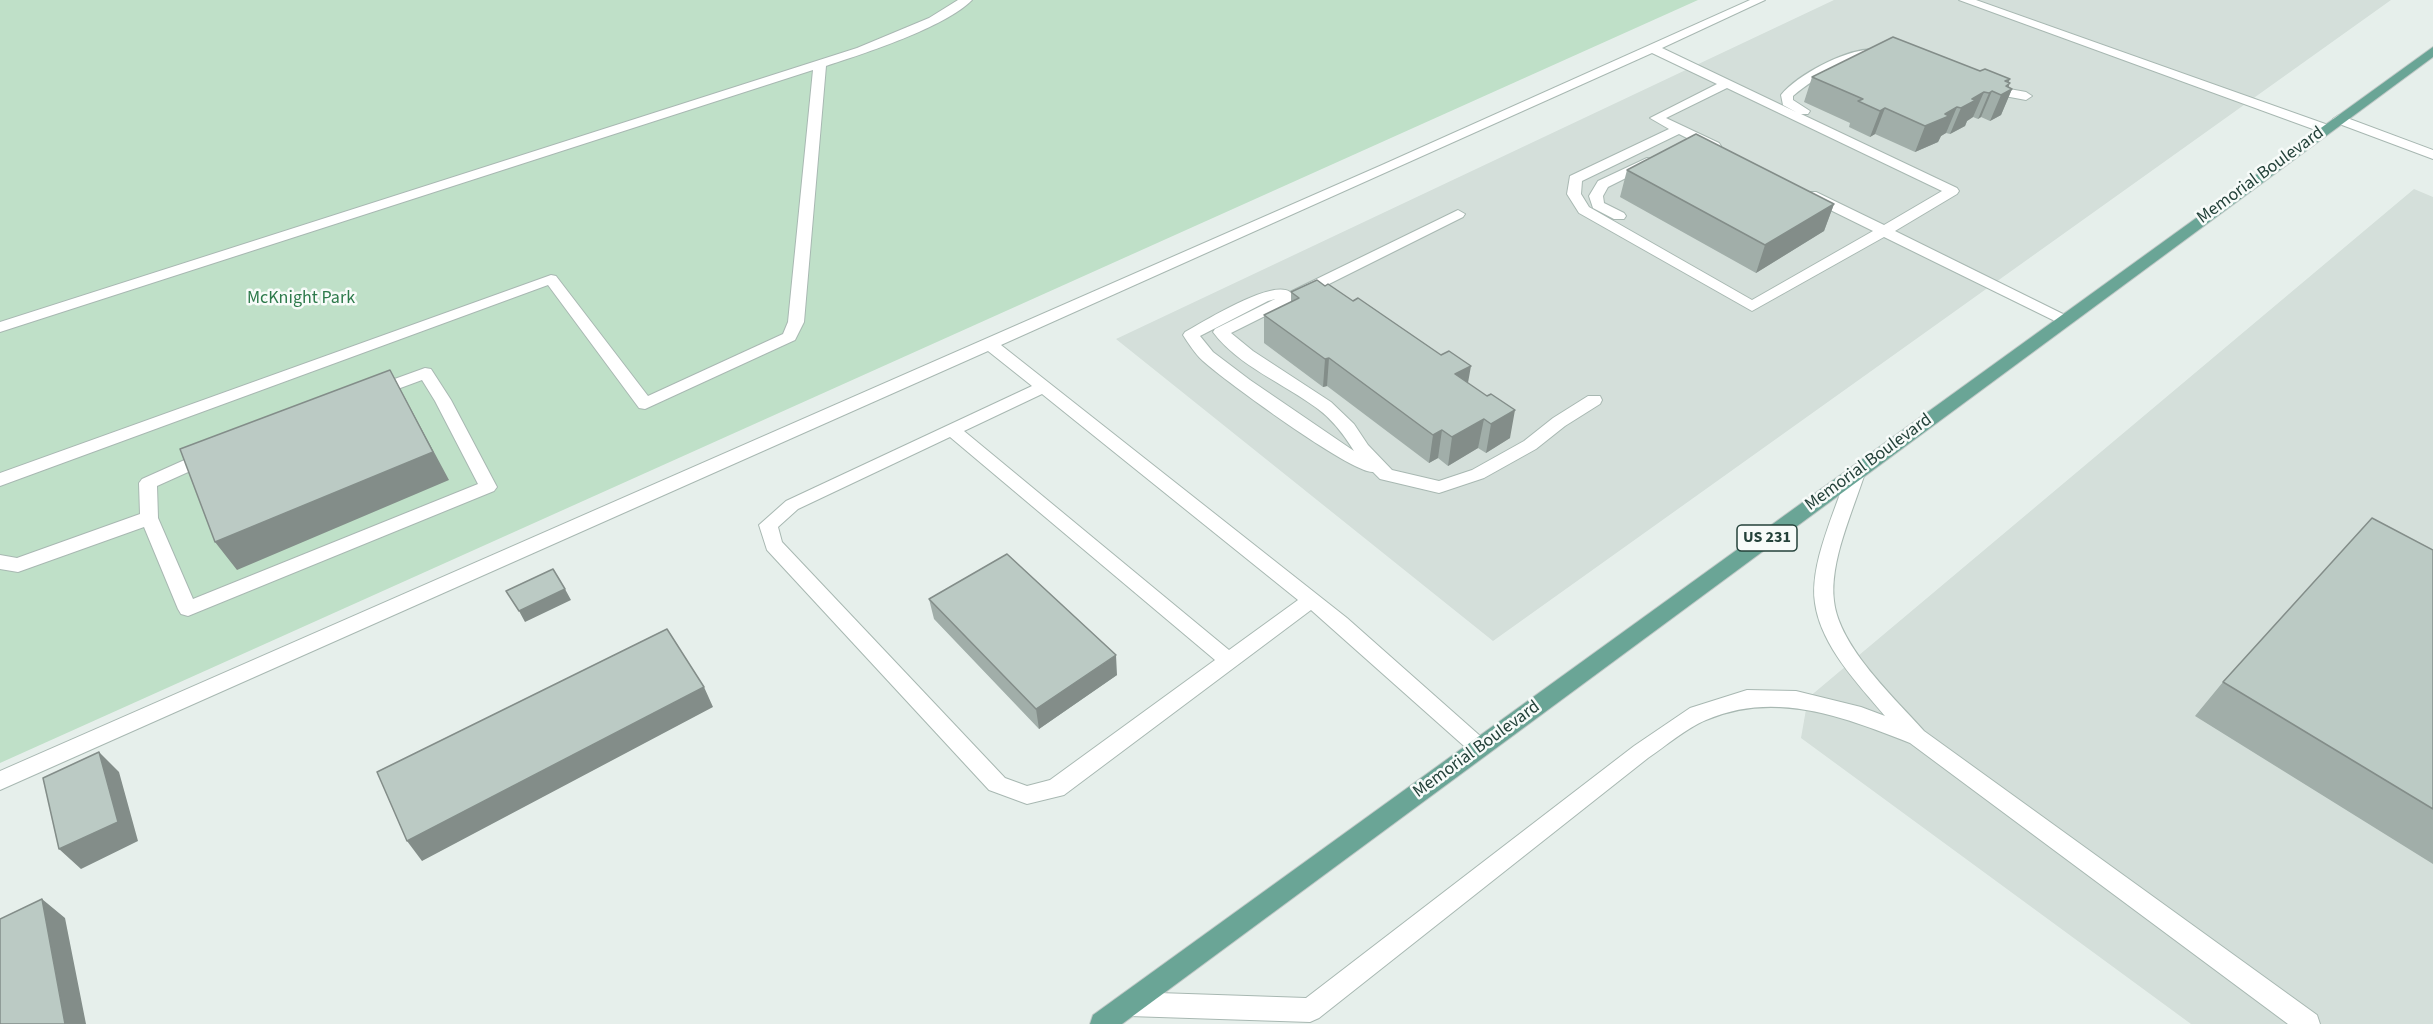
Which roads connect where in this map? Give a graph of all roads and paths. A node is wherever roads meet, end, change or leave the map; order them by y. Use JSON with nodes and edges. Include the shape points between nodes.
{"nodes":[{"id":1,"x":966,"y":0,"type":"edge"},
{"id":2,"x":1759,"y":0,"type":"edge"},
{"id":3,"x":1965,"y":0,"type":"edge"},
{"id":4,"x":1652,"y":48,"type":"junction"},
{"id":5,"x":2433,"y":51,"type":"edge"},
{"id":6,"x":1891,"y":58,"type":"edge"},
{"id":7,"x":820,"y":64,"type":"junction"},
{"id":8,"x":1728,"y":83,"type":"junction"},
{"id":9,"x":1969,"y":84,"type":"edge"},
{"id":10,"x":2026,"y":96,"type":"dead end"},
{"id":11,"x":2333,"y":124,"type":"junction"},
{"id":12,"x":1680,"y":129,"type":"junction"},
{"id":13,"x":1697,"y":138,"type":"junction"},
{"id":14,"x":1676,"y":148,"type":"edge"},
{"id":15,"x":1728,"y":153,"type":"edge"},
{"id":16,"x":2433,"y":155,"type":"edge"},
{"id":17,"x":1655,"y":158,"type":"edge"},
{"id":18,"x":1964,"y":184,"type":"dead end"},
{"id":19,"x":1801,"y":190,"type":"edge"},
{"id":20,"x":1458,"y":214,"type":"dead end"},
{"id":21,"x":1884,"y":231,"type":"junction"},
{"id":22,"x":1308,"y":288,"type":"junction"},
{"id":23,"x":1726,"y":291,"type":"junction"},
{"id":24,"x":2064,"y":320,"type":"junction"},
{"id":25,"x":0,"y":327,"type":"edge"},
{"id":26,"x":988,"y":343,"type":"junction"},
{"id":27,"x":1043,"y":387,"type":"junction"},
{"id":28,"x":1594,"y":400,"type":"dead end"},
{"id":29,"x":952,"y":430,"type":"junction"},
{"id":30,"x":1856,"y":473,"type":"junction"},
{"id":31,"x":1386,"y":475,"type":"junction"},
{"id":32,"x":0,"y":480,"type":"edge"},
{"id":33,"x":149,"y":518,"type":"junction"},
{"id":34,"x":0,"y":562,"type":"edge"},
{"id":35,"x":1311,"y":600,"type":"junction"},
{"id":36,"x":1228,"y":661,"type":"junction"},
{"id":37,"x":1917,"y":737,"type":"junction"},
{"id":38,"x":1480,"y":748,"type":"junction"},
{"id":39,"x":0,"y":781,"type":"edge"},
{"id":40,"x":1129,"y":1004,"type":"junction"},
{"id":41,"x":1102,"y":1024,"type":"edge"},
{"id":42,"x":2308,"y":1024,"type":"edge"}],
"edges":[{"from":1,"to":7,"type":"lane","via":[[933,20]]},
{"from":2,"to":4,"type":"lane"},
{"from":3,"to":11,"type":"lane"},
{"from":4,"to":8,"type":"lane"},
{"from":4,"to":26,"type":"lane"},
{"from":5,"to":11,"type":"main road","name":"Memorial Boulevard","number":"US 231"},
{"from":6,"to":18,"type":"lane","via":[[1874,53],[1846,58],[1799,84],[1787,95],[1787,102]]},
{"from":7,"to":25,"type":"lane"},
{"from":7,"to":32,"type":"lane","via":[[795,322],[789,337],[645,404],[551,279]]},
{"from":8,"to":12,"type":"lane","via":[[1656,118]]},
{"from":8,"to":21,"type":"lane","via":[[1952,190]]},
{"from":9,"to":10,"type":"lane"},
{"from":11,"to":16,"type":"lane"},
{"from":11,"to":24,"type":"main road","name":"Memorial Boulevard","number":"US 231"},
{"from":12,"to":13,"type":"lane"},
{"from":12,"to":23,"type":"lane","via":[[1575,179],[1574,194],[1584,210]]},
{"from":13,"to":14,"type":"lane"},
{"from":13,"to":15,"type":"lane"},
{"from":17,"to":23,"type":"lane","via":[[1603,184],[1596,196],[1598,205],[1715,271]]},
{"from":19,"to":21,"type":"lane"},
{"from":20,"to":22,"type":"lane"},
{"from":21,"to":23,"type":"lane","via":[[1752,306]]},
{"from":21,"to":24,"type":"lane"},
{"from":22,"to":31,"type":"lane","via":[[1221,332],[1325,406]]},
{"from":22,"to":31,"type":"lane","via":[[1263,297],[1191,335],[1207,356],[1244,384],[1337,449]]},
{"from":24,"to":30,"type":"main road","name":"Memorial Boulevard","number":"US 231"},
{"from":26,"to":27,"type":"lane"},
{"from":26,"to":39,"type":"lane"},
{"from":27,"to":29,"type":"lane"},
{"from":27,"to":35,"type":"lane"},
{"from":28,"to":31,"type":"lane","via":[[1478,474],[1439,488]]},
{"from":29,"to":36,"type":"lane"},
{"from":29,"to":36,"type":"lane","via":[[792,506],[768,525],[774,545],[997,784],[1027,795],[1056,788]]},
{"from":30,"to":37,"type":"lane","via":[[1828,566],[1824,602],[1839,641]]},
{"from":30,"to":38,"type":"main road","name":"Memorial Boulevard","number":"US 231"},
{"from":33,"to":33,"type":"lane","via":[[148,483],[251,438],[425,373],[488,487],[188,609]]},
{"from":33,"to":34,"type":"lane","via":[[18,566]]},
{"from":35,"to":36,"type":"lane"},
{"from":35,"to":38,"type":"lane"},
{"from":37,"to":40,"type":"lane","via":[[1861,714],[1796,699],[1747,698],[1697,714],[1641,752],[1310,1010]]},
{"from":37,"to":42,"type":"lane"},
{"from":38,"to":40,"type":"main road","name":"Memorial Boulevard","number":"US 231"},
{"from":40,"to":41,"type":"main road","name":"Memorial Boulevard","number":"US 231"}]}
